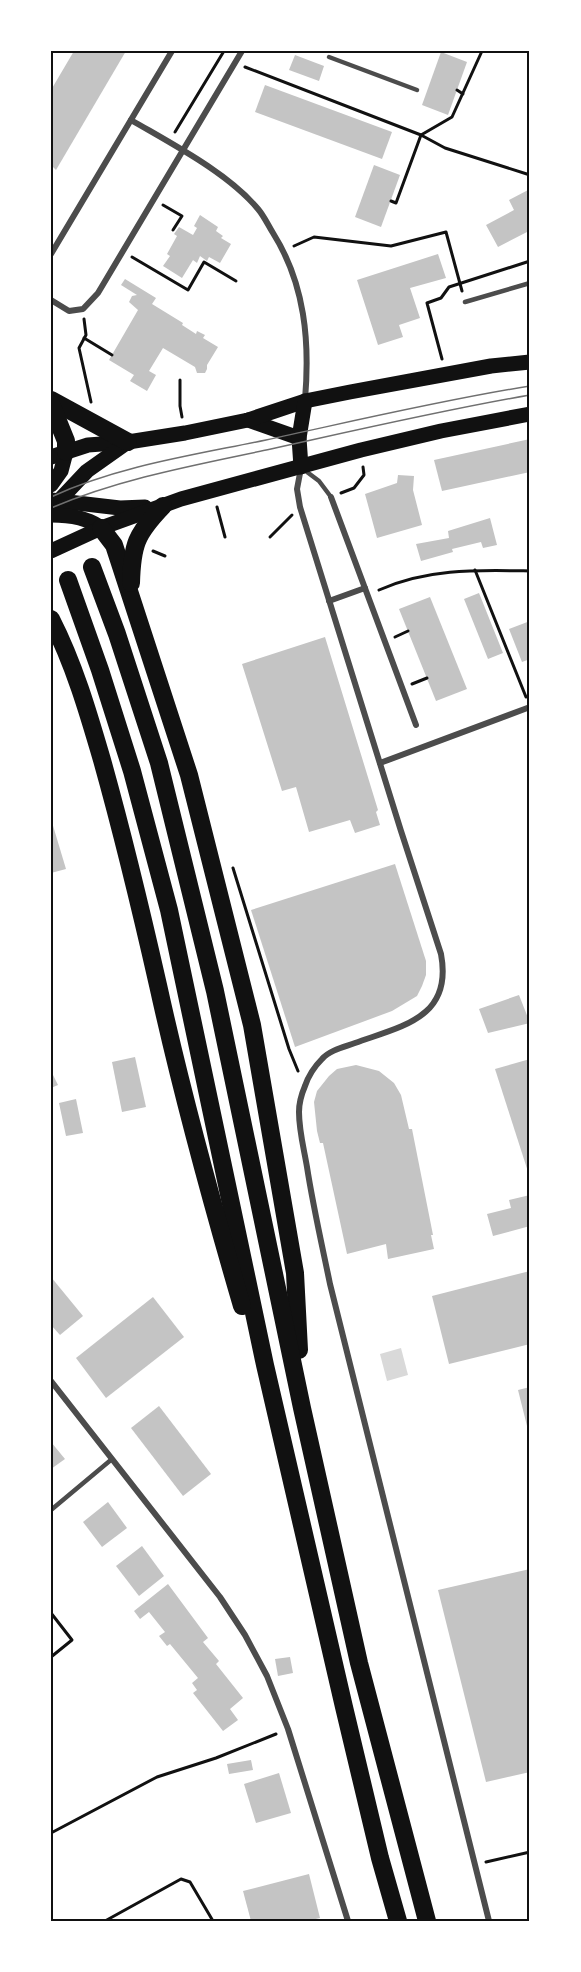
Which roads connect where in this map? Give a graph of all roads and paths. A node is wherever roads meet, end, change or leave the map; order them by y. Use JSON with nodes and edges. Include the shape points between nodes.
{"nodes":[{"id":1,"x":172,"y":51,"type":"edge"},
{"id":2,"x":224,"y":51,"type":"edge"},
{"id":3,"x":242,"y":51,"type":"edge"},
{"id":4,"x":482,"y":51,"type":"edge"},
{"id":5,"x":329,"y":57,"type":"dead end"},
{"id":6,"x":235,"y":63,"type":"junction"},
{"id":7,"x":292,"y":85,"type":"junction"},
{"id":8,"x":417,"y":90,"type":"dead end"},
{"id":9,"x":457,"y":90,"type":"dead end"},
{"id":10,"x":289,"y":92,"type":"dead end"},
{"id":11,"x":463,"y":94,"type":"junction"},
{"id":12,"x":332,"y":101,"type":"junction"},
{"id":13,"x":329,"y":107,"type":"dead end"},
{"id":14,"x":373,"y":117,"type":"junction"},
{"id":15,"x":131,"y":120,"type":"junction"},
{"id":16,"x":370,"y":122,"type":"dead end"},
{"id":17,"x":421,"y":135,"type":"junction"},
{"id":18,"x":169,"y":142,"type":"junction"},
{"id":19,"x":184,"y":150,"type":"junction"},
{"id":20,"x":530,"y":175,"type":"edge"},
{"id":21,"x":154,"y":199,"type":"junction"},
{"id":22,"x":391,"y":201,"type":"dead end"},
{"id":23,"x":173,"y":230,"type":"dead end"},
{"id":24,"x":299,"y":244,"type":"dead end"},
{"id":25,"x":122,"y":252,"type":"junction"},
{"id":26,"x":51,"y":254,"type":"edge"},
{"id":27,"x":530,"y":261,"type":"edge"},
{"id":28,"x":236,"y":280,"type":"dead end"},
{"id":29,"x":460,"y":283,"type":"junction"},
{"id":30,"x":530,"y":283,"type":"edge"},
{"id":31,"x":51,"y":300,"type":"edge"},
{"id":32,"x":465,"y":302,"type":"joint"},
{"id":33,"x":83,"y":309,"type":"junction"},
{"id":34,"x":84,"y":338,"type":"junction"},
{"id":35,"x":112,"y":355,"type":"dead end"},
{"id":36,"x":530,"y":362,"type":"edge"},
{"id":37,"x":446,"y":373,"type":"junction"},
{"id":38,"x":180,"y":380,"type":"dead end"},
{"id":39,"x":92,"y":401,"type":"dead end"},
{"id":40,"x":305,"y":401,"type":"junction"},
{"id":41,"x":51,"y":402,"type":"edge"},
{"id":42,"x":530,"y":414,"type":"edge"},
{"id":43,"x":248,"y":420,"type":"junction"},
{"id":44,"x":185,"y":433,"type":"junction"},
{"id":45,"x":299,"y":438,"type":"junction"},
{"id":46,"x":128,"y":442,"type":"junction"},
{"id":47,"x":361,"y":450,"type":"junction"},
{"id":48,"x":58,"y":454,"type":"edge"},
{"id":49,"x":301,"y":467,"type":"junction"},
{"id":50,"x":51,"y":485,"type":"edge"},
{"id":51,"x":213,"y":491,"type":"junction"},
{"id":52,"x":331,"y":497,"type":"junction"},
{"id":53,"x":54,"y":504,"type":"edge"},
{"id":54,"x":163,"y":506,"type":"junction"},
{"id":55,"x":300,"y":507,"type":"junction"},
{"id":56,"x":51,"y":515,"type":"edge"},
{"id":57,"x":101,"y":528,"type":"junction"},
{"id":58,"x":225,"y":537,"type":"dead end"},
{"id":59,"x":270,"y":537,"type":"dead end"},
{"id":60,"x":146,"y":549,"type":"dead end"},
{"id":61,"x":51,"y":551,"type":"edge"},
{"id":62,"x":165,"y":556,"type":"dead end"},
{"id":63,"x":92,"y":567,"type":"dead end"},
{"id":64,"x":475,"y":570,"type":"junction"},
{"id":65,"x":530,"y":571,"type":"edge"},
{"id":66,"x":68,"y":580,"type":"dead end"},
{"id":67,"x":131,"y":591,"type":"junction"},
{"id":68,"x":367,"y":591,"type":"junction"},
{"id":69,"x":329,"y":601,"type":"junction"},
{"id":70,"x":51,"y":619,"type":"edge"},
{"id":71,"x":530,"y":707,"type":"edge"},
{"id":72,"x":416,"y":725,"type":"dead end"},
{"id":73,"x":380,"y":763,"type":"junction"},
{"id":74,"x":51,"y":1381,"type":"edge"},
{"id":75,"x":303,"y":1408,"type":"junction"},
{"id":76,"x":282,"y":1440,"type":"junction"},
{"id":77,"x":112,"y":1459,"type":"junction"},
{"id":78,"x":51,"y":1510,"type":"edge"},
{"id":79,"x":51,"y":1613,"type":"edge"},
{"id":80,"x":51,"y":1657,"type":"edge"},
{"id":81,"x":288,"y":1729,"type":"junction"},
{"id":82,"x":51,"y":1833,"type":"edge"},
{"id":83,"x":530,"y":1852,"type":"edge"},
{"id":84,"x":475,"y":1864,"type":"junction"},
{"id":85,"x":105,"y":1921,"type":"edge"},
{"id":86,"x":213,"y":1921,"type":"edge"},
{"id":87,"x":348,"y":1921,"type":"edge"},
{"id":88,"x":398,"y":1921,"type":"edge"},
{"id":89,"x":427,"y":1921,"type":"edge"},
{"id":90,"x":489,"y":1921,"type":"edge"}],
"edges":[{"from":1,"to":15,"type":"street"},
{"from":2,"to":18,"type":"path"},
{"from":3,"to":6,"type":"street"},
{"from":4,"to":11,"type":"path"},
{"from":5,"to":8,"type":"lane"},
{"from":6,"to":7,"type":"path"},
{"from":6,"to":19,"type":"street"},
{"from":7,"to":10,"type":"path"},
{"from":7,"to":12,"type":"path"},
{"from":9,"to":11,"type":"path"},
{"from":11,"to":17,"type":"path","via":[[452,117]]},
{"from":12,"to":13,"type":"path"},
{"from":12,"to":14,"type":"path"},
{"from":14,"to":16,"type":"path"},
{"from":14,"to":17,"type":"path"},
{"from":15,"to":18,"type":"street"},
{"from":15,"to":26,"type":"street"},
{"from":17,"to":20,"type":"path","via":[[445,148]]},
{"from":17,"to":22,"type":"path","via":[[396,203]]},
{"from":18,"to":19,"type":"street"},
{"from":19,"to":21,"type":"street"},
{"from":19,"to":40,"type":"street","via":[[259,210],[284,250],[305,318]]},
{"from":21,"to":23,"type":"path","via":[[182,216]]},
{"from":21,"to":25,"type":"street"},
{"from":24,"to":29,"type":"path","via":[[314,237],[391,246],[446,232]]},
{"from":25,"to":28,"type":"path","via":[[189,290],[204,262]]},
{"from":25,"to":33,"type":"street","via":[[98,293]]},
{"from":27,"to":29,"type":"path"},
{"from":29,"to":32,"type":"path"},
{"from":29,"to":37,"type":"path","via":[[427,303]]},
{"from":30,"to":32,"type":"lane"},
{"from":31,"to":33,"type":"street","via":[[69,311]]},
{"from":33,"to":34,"type":"path"},
{"from":34,"to":35,"type":"path"},
{"from":34,"to":39,"type":"path","via":[[79,348]]},
{"from":36,"to":37,"type":"main road"},
{"from":37,"to":40,"type":"main road"},
{"from":38,"to":44,"type":"path"},
{"from":40,"to":43,"type":"main road"},
{"from":40,"to":45,"type":"main road"},
{"from":41,"to":46,"type":"highway"},
{"from":41,"to":48,"type":"highway","via":[[66,441]]},
{"from":42,"to":47,"type":"main road"},
{"from":43,"to":44,"type":"main road"},
{"from":43,"to":45,"type":"main road"},
{"from":44,"to":46,"type":"main road"},
{"from":45,"to":49,"type":"main road"},
{"from":46,"to":48,"type":"main road","via":[[88,445]]},
{"from":46,"to":53,"type":"main road","via":[[87,471]]},
{"from":47,"to":49,"type":"main road"},
{"from":47,"to":52,"type":"path","via":[[364,475],[354,488]]},
{"from":48,"to":50,"type":"main road","via":[[65,461]]},
{"from":49,"to":51,"type":"main road"},
{"from":49,"to":52,"type":"lane"},
{"from":49,"to":55,"type":"street","via":[[297,489]]},
{"from":51,"to":54,"type":"main road"},
{"from":51,"to":58,"type":"path"},
{"from":52,"to":68,"type":"street"},
{"from":53,"to":54,"type":"main road"},
{"from":54,"to":57,"type":"main road"},
{"from":54,"to":67,"type":"highway","via":[[136,539]]},
{"from":55,"to":59,"type":"path"},
{"from":55,"to":69,"type":"street"},
{"from":56,"to":57,"type":"main road","via":[[78,518]]},
{"from":57,"to":61,"type":"main road"},
{"from":57,"to":67,"type":"highway","via":[[114,545]]},
{"from":60,"to":62,"type":"path"},
{"from":63,"to":75,"type":"highway","via":[[159,763],[215,991]]},
{"from":64,"to":65,"type":"path"},
{"from":64,"to":68,"type":"path","via":[[400,580]]},
{"from":64,"to":71,"type":"path"},
{"from":66,"to":76,"type":"highway","via":[[132,771],[169,910]]},
{"from":67,"to":75,"type":"highway","via":[[189,775],[252,1025],[295,1274]]},
{"from":68,"to":69,"type":"street"},
{"from":68,"to":72,"type":"street"},
{"from":69,"to":73,"type":"street"},
{"from":70,"to":76,"type":"highway","via":[[75,675],[112,798],[181,1087]]},
{"from":71,"to":73,"type":"street"},
{"from":73,"to":84,"type":"street","via":[[441,954],[441,990],[434,1005],[410,1023],[322,1058],[304,1086],[300,1129],[330,1284]]},
{"from":74,"to":77,"type":"street"},
{"from":75,"to":89,"type":"highway","via":[[359,1663]]},
{"from":76,"to":88,"type":"highway"},
{"from":77,"to":78,"type":"lane"},
{"from":77,"to":81,"type":"street","via":[[245,1635]]},
{"from":79,"to":80,"type":"path","via":[[72,1640]]},
{"from":81,"to":82,"type":"path","via":[[157,1777]]},
{"from":81,"to":87,"type":"street"},
{"from":83,"to":84,"type":"path"},
{"from":84,"to":90,"type":"street"},
{"from":85,"to":86,"type":"path","via":[[181,1879],[190,1882]]}]}
